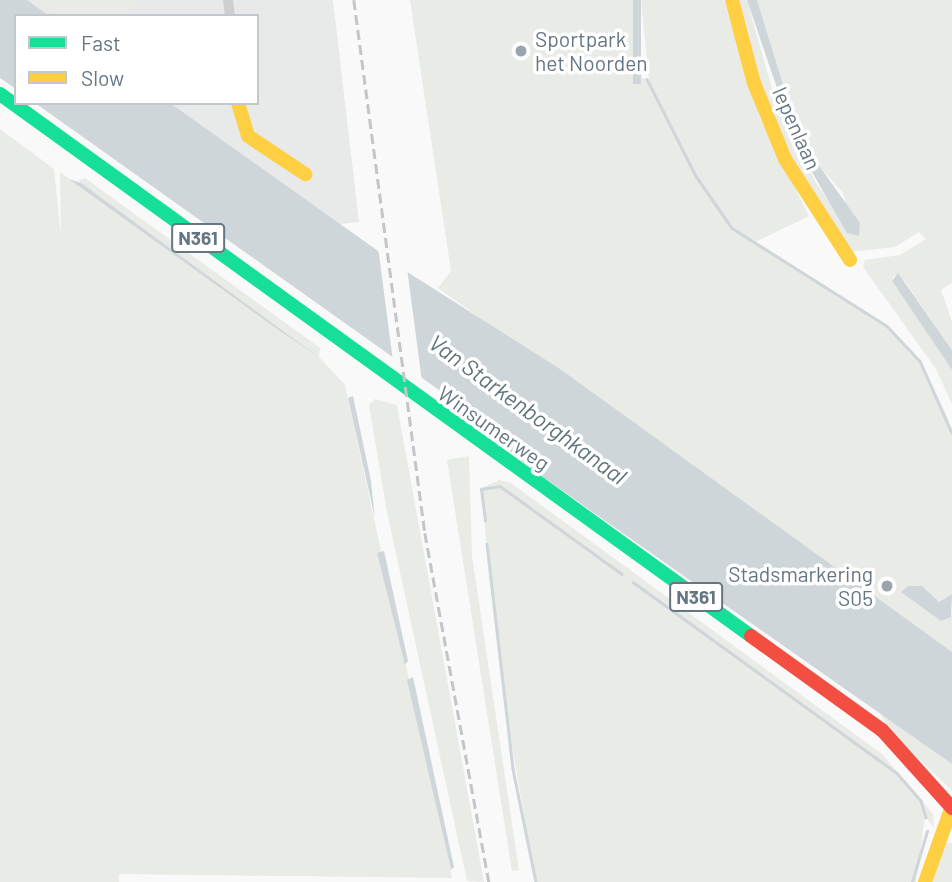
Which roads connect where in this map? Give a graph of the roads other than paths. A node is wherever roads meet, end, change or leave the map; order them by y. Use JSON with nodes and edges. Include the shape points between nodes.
{"nodes":[{"id":1,"x":732,"y":0,"type":"edge"},
{"id":2,"x":15,"y":105,"type":"edge"},
{"id":3,"x":239,"y":105,"type":"edge"},
{"id":4,"x":305,"y":174,"type":"dead end"},
{"id":5,"x":850,"y":260,"type":"dead end"},
{"id":6,"x":952,"y":807,"type":"edge"},
{"id":7,"x":925,"y":882,"type":"edge"}],
"edges":[{"from":1,"to":5,"type":"main road","name":"Iepenlaan","via":[[754,83],[781,150],[808,204]]},
{"from":2,"to":6,"type":"main road","name":"Winsumerweg","number":"N361","via":[[882,730]]},
{"from":3,"to":4,"type":"main road","via":[[248,136]]},
{"from":6,"to":7,"type":"main road"}]}
